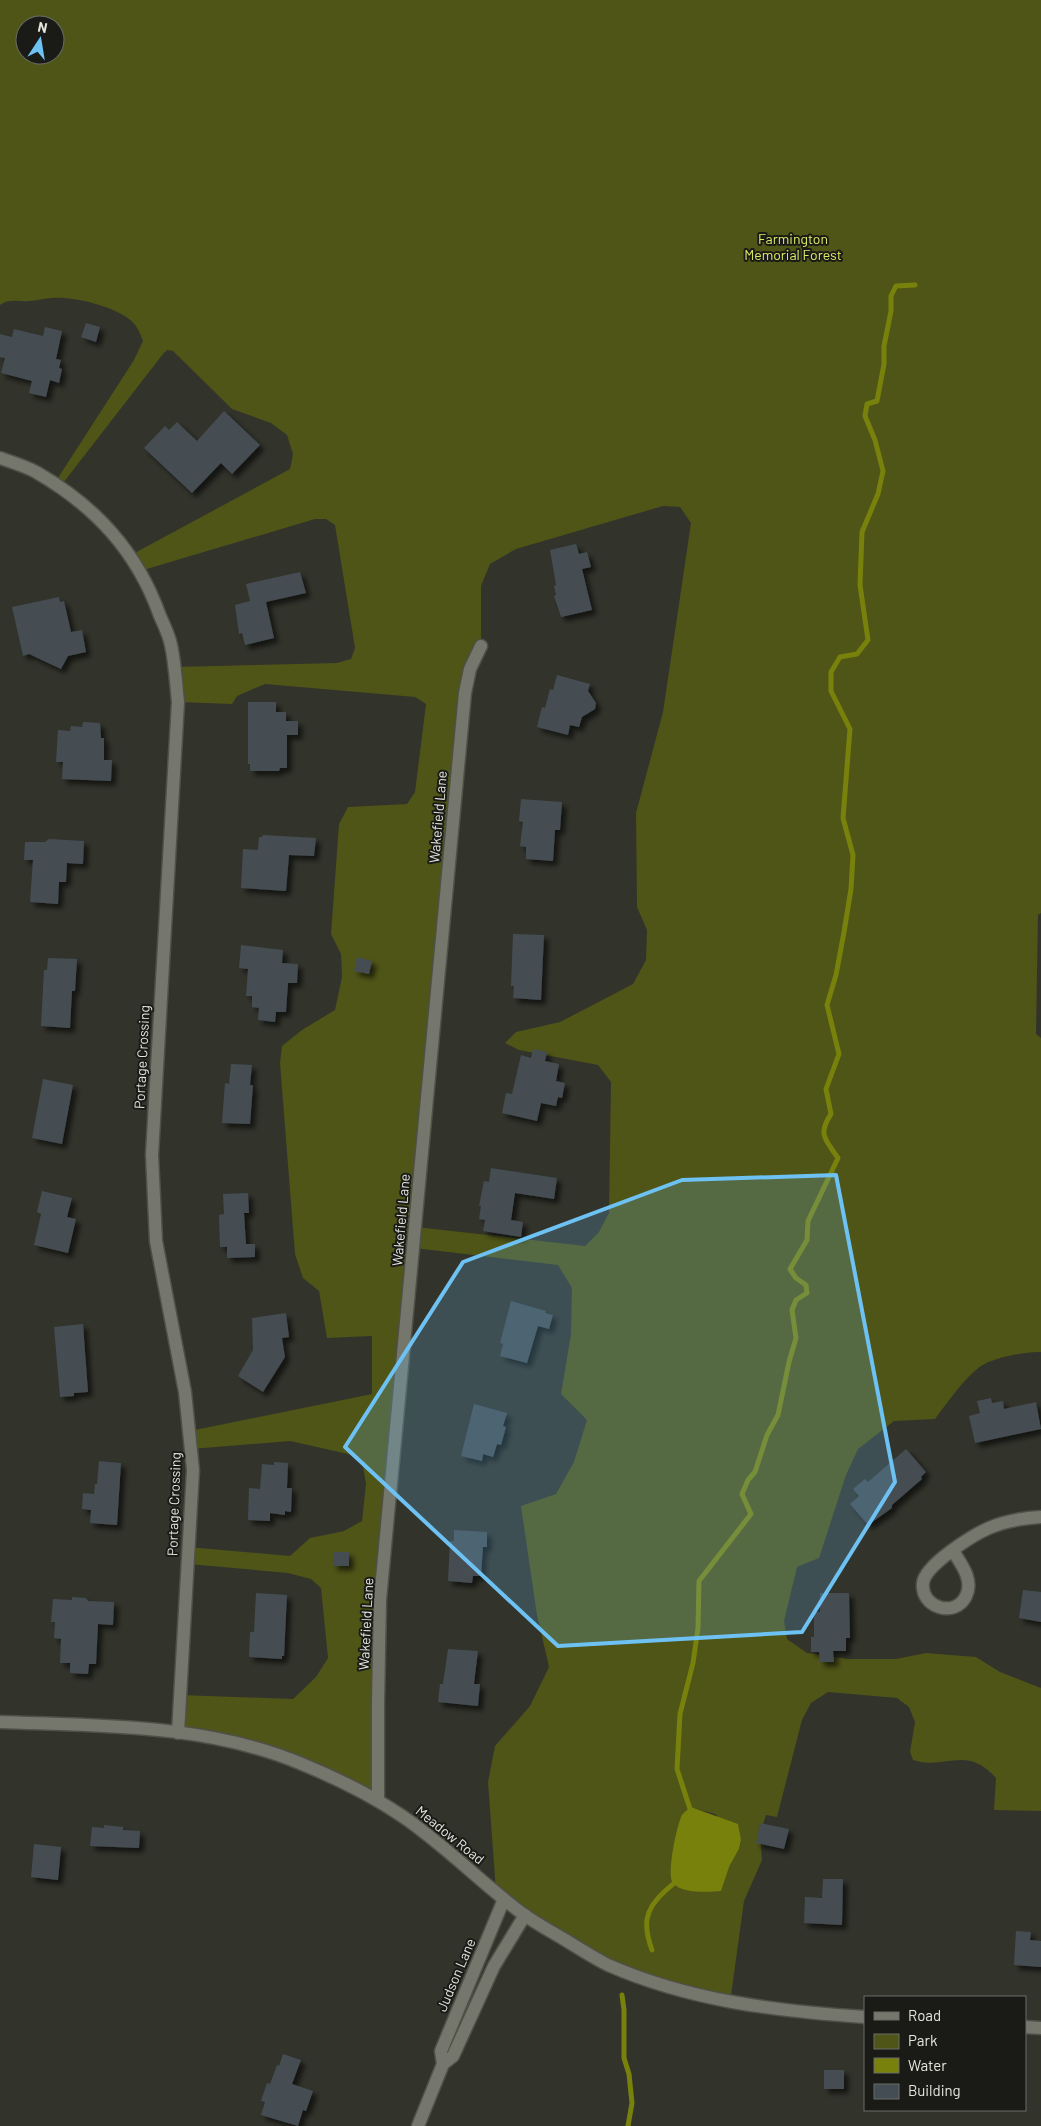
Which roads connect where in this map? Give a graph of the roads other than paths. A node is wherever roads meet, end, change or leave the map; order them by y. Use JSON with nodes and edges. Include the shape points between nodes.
{"nodes":[{"id":1,"x":0,"y":458,"type":"edge"},
{"id":2,"x":481,"y":646,"type":"dead end"},
{"id":3,"x":1041,"y":1517,"type":"edge"},
{"id":4,"x":953,"y":1551,"type":"junction"},
{"id":5,"x":0,"y":1722,"type":"edge"},
{"id":6,"x":178,"y":1733,"type":"junction"},
{"id":7,"x":378,"y":1801,"type":"junction"},
{"id":8,"x":504,"y":1899,"type":"junction"},
{"id":9,"x":525,"y":1915,"type":"junction"},
{"id":10,"x":864,"y":2017,"type":"edge"},
{"id":11,"x":1026,"y":2027,"type":"edge"},
{"id":12,"x":1041,"y":2028,"type":"edge"},
{"id":13,"x":443,"y":2064,"type":"junction"},
{"id":14,"x":418,"y":2126,"type":"edge"}],
"edges":[{"from":1,"to":6,"type":"street","name":"Portage Crossing","via":[[48,479],[101,521],[131,555],[151,590],[171,644],[178,702],[152,1156],[156,1241],[186,1392],[193,1470]]},
{"from":2,"to":7,"type":"street","name":"Wakefield Lane","via":[[470,669],[465,693],[380,1600]]},
{"from":3,"to":4,"type":"street","via":[[989,1528]]},
{"from":4,"to":4,"type":"street","via":[[928,1570],[924,1577],[923,1592],[938,1608],[952,1608],[968,1593],[968,1578]]},
{"from":5,"to":6,"type":"street","name":"Meadow Road"},
{"from":6,"to":7,"type":"street","name":"Meadow Road","via":[[216,1738],[299,1762]]},
{"from":7,"to":8,"type":"street","name":"Meadow Road","via":[[429,1836]]},
{"from":8,"to":9,"type":"street","name":"Meadow Road"},
{"from":8,"to":13,"type":"street","name":"Judson Lane","via":[[441,2051]]},
{"from":9,"to":10,"type":"street","name":"Meadow Road","via":[[606,1964],[661,1985],[720,2001]]},
{"from":9,"to":13,"type":"street","name":"Judson Lane","via":[[494,1966],[453,2056]]},
{"from":11,"to":12,"type":"street"},
{"from":13,"to":14,"type":"street","name":"Judson Lane"}]}
